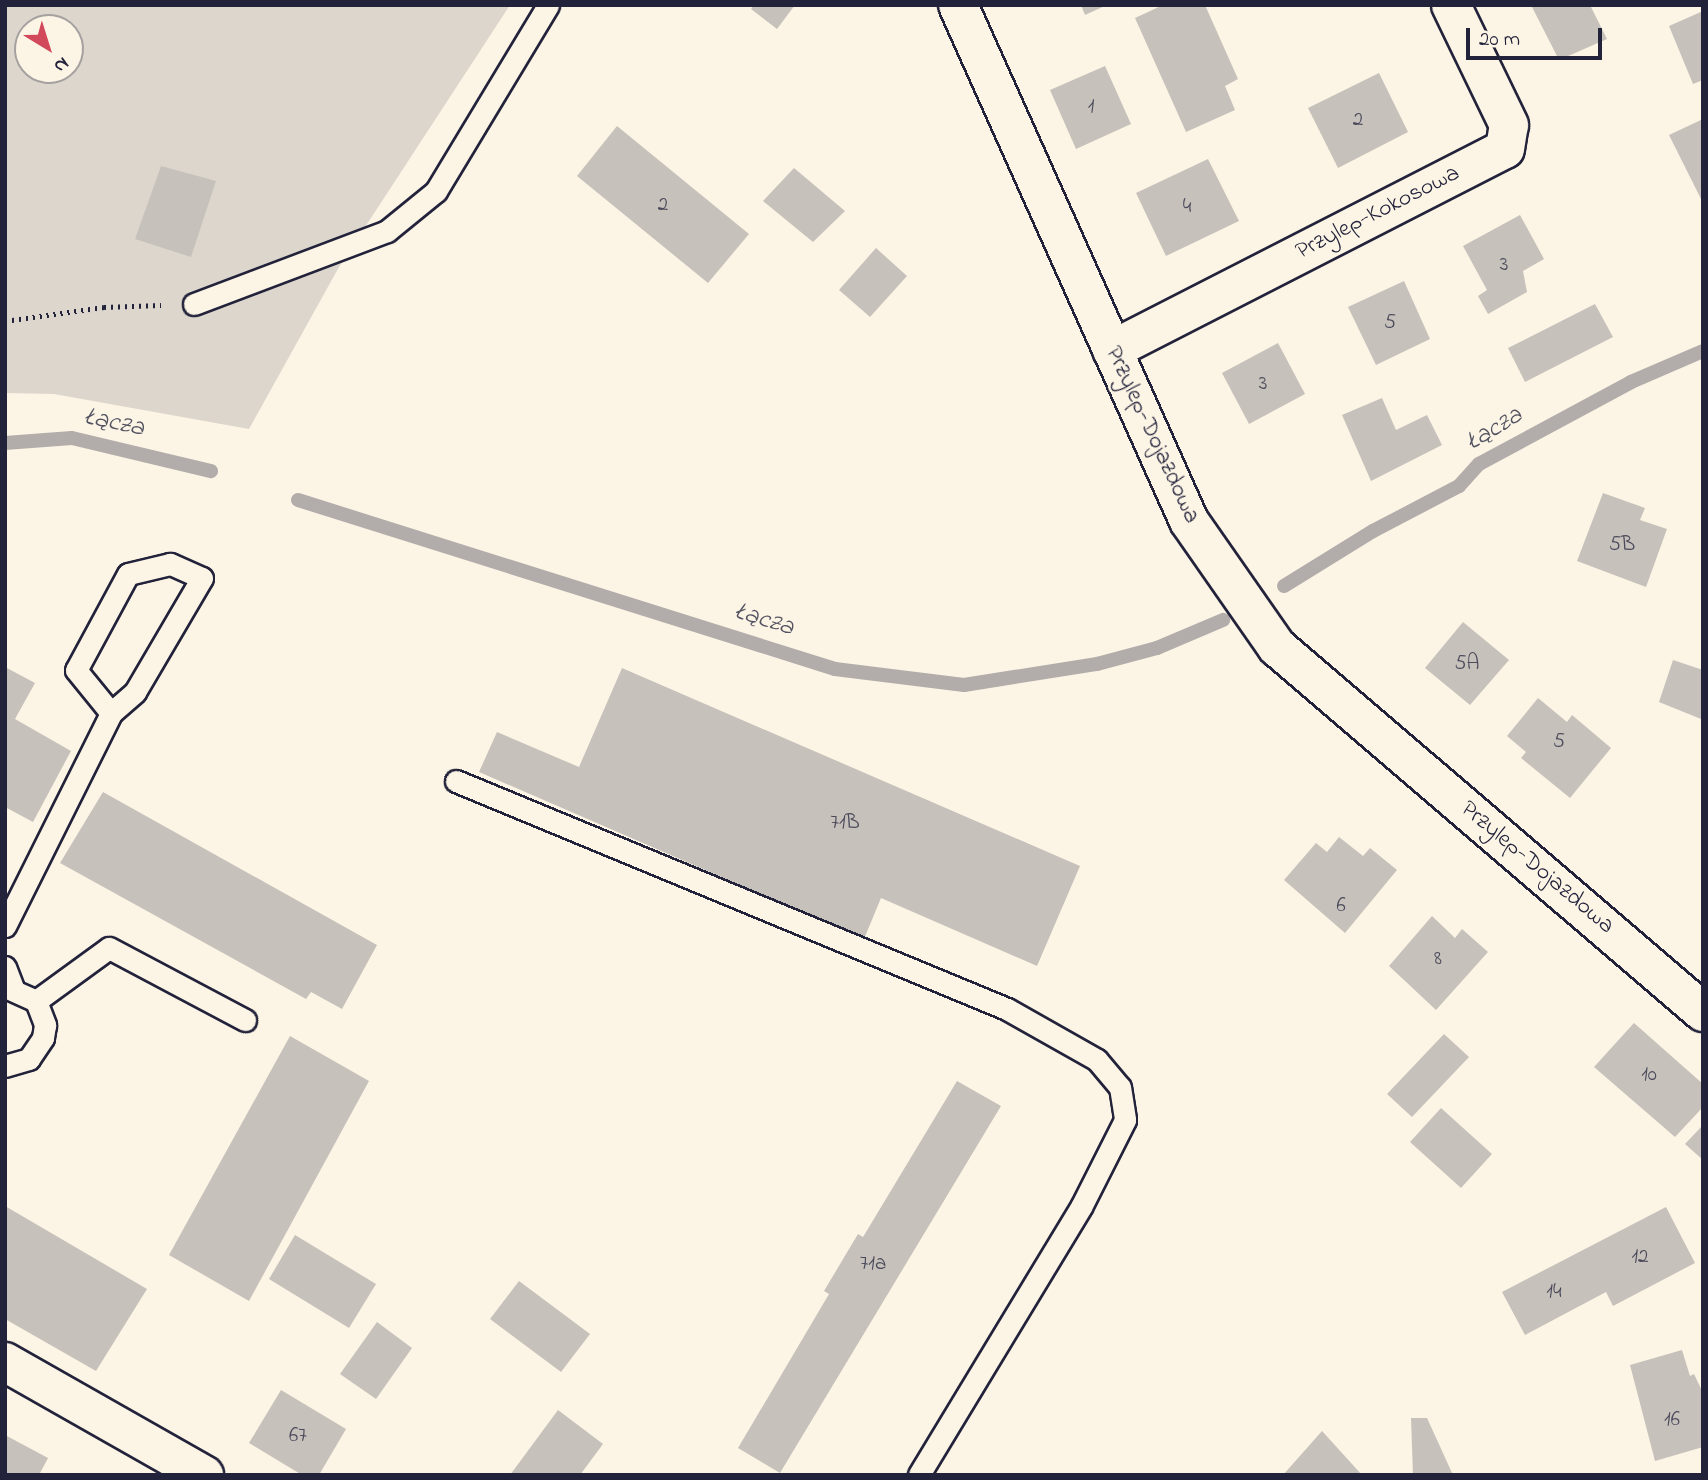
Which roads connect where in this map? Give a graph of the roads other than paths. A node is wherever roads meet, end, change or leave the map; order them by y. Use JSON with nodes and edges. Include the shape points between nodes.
{"nodes":[{"id":1,"x":548,"y":5,"type":"edge"},
{"id":2,"x":958,"y":5,"type":"edge"},
{"id":3,"x":1451,"y":5,"type":"edge"},
{"id":4,"x":194,"y":304,"type":"road end"},
{"id":5,"x":1112,"y":350,"type":"junction"},
{"id":6,"x":111,"y":713,"type":"junction"},
{"id":7,"x":456,"y":780,"type":"dead end"},
{"id":8,"x":5,"y":926,"type":"edge"},
{"id":9,"x":5,"y":967,"type":"edge"},
{"id":10,"x":9,"y":987,"type":"edge"},
{"id":11,"x":36,"y":1001,"type":"junction"},
{"id":12,"x":1703,"y":1012,"type":"edge"},
{"id":13,"x":245,"y":1020,"type":"dead end"},
{"id":14,"x":5,"y":1066,"type":"edge"},
{"id":15,"x":5,"y":1362,"type":"edge"},
{"id":16,"x":204,"y":1475,"type":"edge"},
{"id":17,"x":919,"y":1475,"type":"edge"}],
"edges":[{"from":1,"to":4,"type":"lane","via":[[436,191],[387,230]]},
{"from":2,"to":5,"type":"street","name":"Przylep-Dojazdowa"},
{"from":3,"to":5,"type":"street","name":"Przylep-Kokosowa","via":[[1509,125],[1505,149]]},
{"from":5,"to":12,"type":"street","name":"Przylep-Dojazdowa","via":[[1189,521],[1277,647]]},
{"from":6,"to":6,"type":"lane","via":[[76,670],[128,574],[170,564],[202,578],[135,692]]},
{"from":6,"to":8,"type":"lane"},
{"from":7,"to":17,"type":"lane","via":[[1007,1009],[1097,1060],[1120,1087],[1125,1120],[1081,1207]]},
{"from":9,"to":10,"type":"lane"},
{"from":10,"to":11,"type":"lane"},
{"from":11,"to":13,"type":"lane","via":[[109,948]]},
{"from":11,"to":14,"type":"lane","via":[[42,1012],[43,1038],[29,1059]]},
{"from":15,"to":16,"type":"street"}]}
